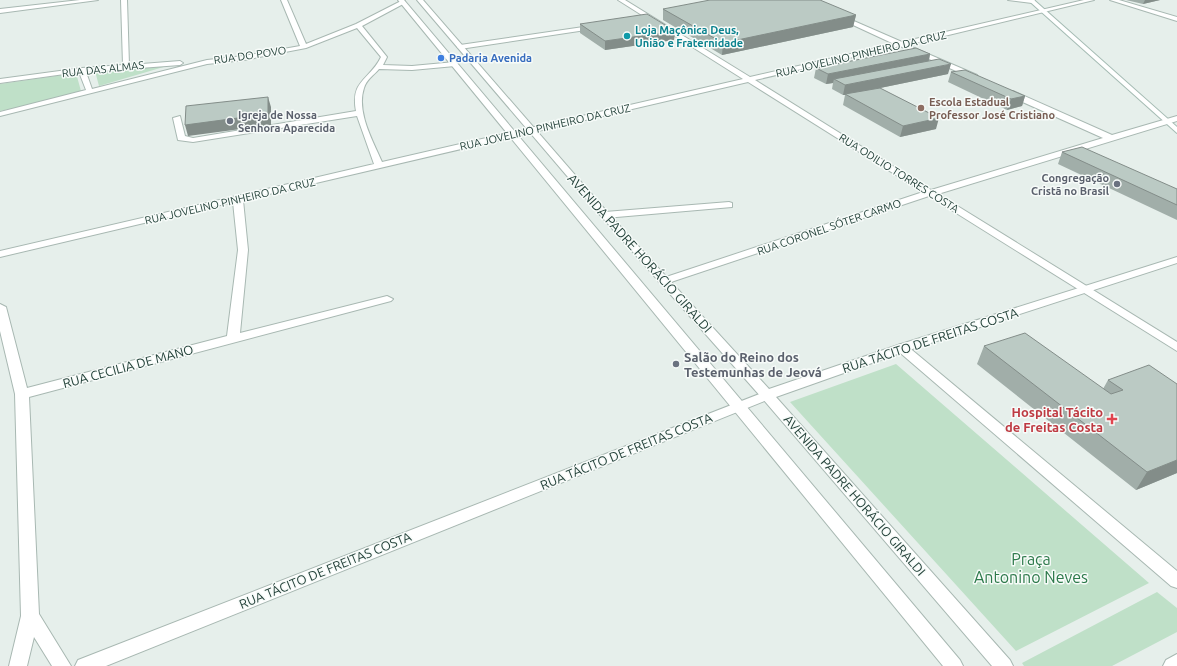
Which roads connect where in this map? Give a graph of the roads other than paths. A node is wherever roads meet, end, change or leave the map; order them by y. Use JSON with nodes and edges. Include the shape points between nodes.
{"nodes":[{"id":1,"x":95,"y":0,"type":"edge"},
{"id":2,"x":124,"y":0,"type":"edge"},
{"id":3,"x":284,"y":0,"type":"edge"},
{"id":4,"x":420,"y":0,"type":"edge"},
{"id":5,"x":621,"y":0,"type":"edge"},
{"id":6,"x":1011,"y":0,"type":"edge"},
{"id":7,"x":1091,"y":0,"type":"edge"},
{"id":8,"x":1113,"y":0,"type":"edge"},
{"id":9,"x":402,"y":1,"type":"edge"},
{"id":10,"x":1031,"y":1,"type":"edge"},
{"id":11,"x":0,"y":11,"type":"edge"},
{"id":12,"x":1043,"y":12,"type":"junction"},
{"id":13,"x":831,"y":13,"type":"edge"},
{"id":14,"x":1177,"y":19,"type":"edge"},
{"id":15,"x":358,"y":25,"type":"junction"},
{"id":16,"x":603,"y":26,"type":"edge"},
{"id":17,"x":903,"y":45,"type":"junction"},
{"id":18,"x":304,"y":46,"type":"junction"},
{"id":19,"x":460,"y":47,"type":"junction"},
{"id":20,"x":207,"y":62,"type":"junction"},
{"id":21,"x":455,"y":64,"type":"junction"},
{"id":22,"x":126,"y":65,"type":"junction"},
{"id":23,"x":377,"y":67,"type":"junction"},
{"id":24,"x":82,"y":70,"type":"junction"},
{"id":25,"x":750,"y":79,"type":"junction"},
{"id":26,"x":982,"y":80,"type":"edge"},
{"id":27,"x":0,"y":82,"type":"edge"},
{"id":28,"x":1003,"y":90,"type":"edge"},
{"id":29,"x":90,"y":92,"type":"junction"},
{"id":30,"x":360,"y":113,"type":"junction"},
{"id":31,"x":0,"y":114,"type":"edge"},
{"id":32,"x":177,"y":118,"type":"dead end"},
{"id":33,"x":1177,"y":118,"type":"edge"},
{"id":34,"x":1166,"y":121,"type":"junction"},
{"id":35,"x":532,"y":130,"type":"junction"},
{"id":36,"x":1177,"y":131,"type":"edge"},
{"id":37,"x":512,"y":135,"type":"junction"},
{"id":38,"x":1111,"y":138,"type":"junction"},
{"id":39,"x":379,"y":166,"type":"junction"},
{"id":40,"x":930,"y":193,"type":"junction"},
{"id":41,"x":238,"y":200,"type":"junction"},
{"id":42,"x":729,"y":206,"type":"dead end"},
{"id":43,"x":604,"y":215,"type":"junction"},
{"id":44,"x":0,"y":254,"type":"edge"},
{"id":45,"x":1177,"y":260,"type":"edge"},
{"id":46,"x":664,"y":281,"type":"junction"},
{"id":47,"x":1084,"y":289,"type":"junction"},
{"id":48,"x":387,"y":299,"type":"dead end"},
{"id":49,"x":0,"y":307,"type":"edge"},
{"id":50,"x":233,"y":338,"type":"junction"},
{"id":51,"x":1177,"y":347,"type":"edge"},
{"id":52,"x":902,"y":348,"type":"junction"},
{"id":53,"x":22,"y":394,"type":"junction"},
{"id":54,"x":767,"y":396,"type":"junction"},
{"id":55,"x":739,"y":406,"type":"junction"},
{"id":56,"x":1177,"y":581,"type":"edge"},
{"id":57,"x":30,"y":616,"type":"junction"},
{"id":58,"x":1177,"y":663,"type":"edge"},
{"id":59,"x":18,"y":666,"type":"edge"},
{"id":60,"x":62,"y":666,"type":"edge"},
{"id":61,"x":84,"y":666,"type":"edge"},
{"id":62,"x":954,"y":666,"type":"edge"},
{"id":63,"x":1004,"y":666,"type":"edge"},
{"id":64,"x":1172,"y":666,"type":"edge"}],
"edges":[{"from":1,"to":11,"type":"street"},
{"from":2,"to":22,"type":"street"},
{"from":3,"to":18,"type":"street"},
{"from":4,"to":19,"type":"street","name":"AVENIDA PADRE HORÁCIO GIRALDI"},
{"from":5,"to":25,"type":"street","name":"RUA ODILIO TORRES COSTA"},
{"from":6,"to":10,"type":"street"},
{"from":7,"to":12,"type":"street","name":"RUA JOVELINO PINHEIRO DA CRUZ"},
{"from":8,"to":14,"type":"street"},
{"from":9,"to":15,"type":"street","name":"RUA DO POVO"},
{"from":9,"to":21,"type":"street","name":"AVENIDA PADRE HORÁCIO GIRALDI"},
{"from":10,"to":12,"type":"street"},
{"from":12,"to":17,"type":"street","name":"RUA JOVELINO PINHEIRO DA CRUZ"},
{"from":12,"to":34,"type":"street"},
{"from":13,"to":17,"type":"street"},
{"from":15,"to":18,"type":"street","name":"RUA DO POVO"},
{"from":15,"to":23,"type":"street","via":[[384,57]]},
{"from":16,"to":19,"type":"street"},
{"from":17,"to":25,"type":"street","name":"RUA JOVELINO PINHEIRO DA CRUZ"},
{"from":17,"to":26,"type":"street"},
{"from":18,"to":20,"type":"street","name":"RUA DO POVO","via":[[244,58]]},
{"from":19,"to":35,"type":"street","name":"AVENIDA PADRE HORÁCIO GIRALDI"},
{"from":20,"to":22,"type":"street","name":"RUA DAS ALMAS"},
{"from":20,"to":29,"type":"street","name":"RUA DO POVO"},
{"from":21,"to":23,"type":"street","via":[[412,68]]},
{"from":21,"to":37,"type":"street","name":"AVENIDA PADRE HORÁCIO GIRALDI"},
{"from":22,"to":24,"type":"street","name":"RUA DAS ALMAS"},
{"from":23,"to":30,"type":"street","via":[[360,88]]},
{"from":24,"to":27,"type":"street","name":"RUA DAS ALMAS"},
{"from":24,"to":29,"type":"street"},
{"from":25,"to":35,"type":"street","name":"RUA JOVELINO PINHEIRO DA CRUZ"},
{"from":25,"to":40,"type":"street","name":"RUA ODILIO TORRES COSTA"},
{"from":28,"to":38,"type":"street"},
{"from":29,"to":31,"type":"street","name":"RUA DO POVO"},
{"from":30,"to":32,"type":"street","via":[[193,140],[181,138]]},
{"from":30,"to":39,"type":"street"},
{"from":33,"to":34,"type":"street","name":"RUA CORONEL SÓTER CARMO"},
{"from":34,"to":36,"type":"street"},
{"from":34,"to":38,"type":"street","name":"RUA CORONEL SÓTER CARMO"},
{"from":35,"to":37,"type":"street","name":"RUA JOVELINO PINHEIRO DA CRUZ"},
{"from":35,"to":43,"type":"street","name":"AVENIDA PADRE HORÁCIO GIRALDI"},
{"from":37,"to":39,"type":"street","name":"RUA JOVELINO PINHEIRO DA CRUZ"},
{"from":37,"to":55,"type":"street","name":"AVENIDA PADRE HORÁCIO GIRALDI"},
{"from":38,"to":40,"type":"street","name":"RUA CORONEL SÓTER CARMO"},
{"from":39,"to":41,"type":"street","name":"RUA JOVELINO PINHEIRO DA CRUZ"},
{"from":40,"to":46,"type":"street","name":"RUA CORONEL SÓTER CARMO"},
{"from":40,"to":47,"type":"street","name":"RUA ODILIO TORRES COSTA"},
{"from":41,"to":44,"type":"street","name":"RUA JOVELINO PINHEIRO DA CRUZ"},
{"from":41,"to":50,"type":"street","via":[[243,250]]},
{"from":42,"to":43,"type":"street"},
{"from":43,"to":46,"type":"street","name":"AVENIDA PADRE HORÁCIO GIRALDI"},
{"from":45,"to":47,"type":"street","name":"RUA TÁCITO DE FREITAS COSTA"},
{"from":46,"to":54,"type":"street","name":"AVENIDA PADRE HORÁCIO GIRALDI"},
{"from":47,"to":51,"type":"street","name":"RUA ODILIO TORRES COSTA"},
{"from":47,"to":52,"type":"street","name":"RUA TÁCITO DE FREITAS COSTA"},
{"from":48,"to":50,"type":"street","name":"RUA CECILIA DE MANO"},
{"from":49,"to":53,"type":"street"},
{"from":50,"to":53,"type":"street","name":"RUA CECILIA DE MANO"},
{"from":52,"to":54,"type":"street","name":"RUA TÁCITO DE FREITAS COSTA"},
{"from":52,"to":56,"type":"street"},
{"from":53,"to":57,"type":"street"},
{"from":54,"to":55,"type":"street","name":"RUA TÁCITO DE FREITAS COSTA"},
{"from":54,"to":63,"type":"street","name":"AVENIDA PADRE HORÁCIO GIRALDI"},
{"from":55,"to":61,"type":"street","name":"RUA TÁCITO DE FREITAS COSTA"},
{"from":55,"to":62,"type":"street","name":"AVENIDA PADRE HORÁCIO GIRALDI"},
{"from":57,"to":59,"type":"street"},
{"from":57,"to":60,"type":"street"},
{"from":58,"to":64,"type":"street"}]}
